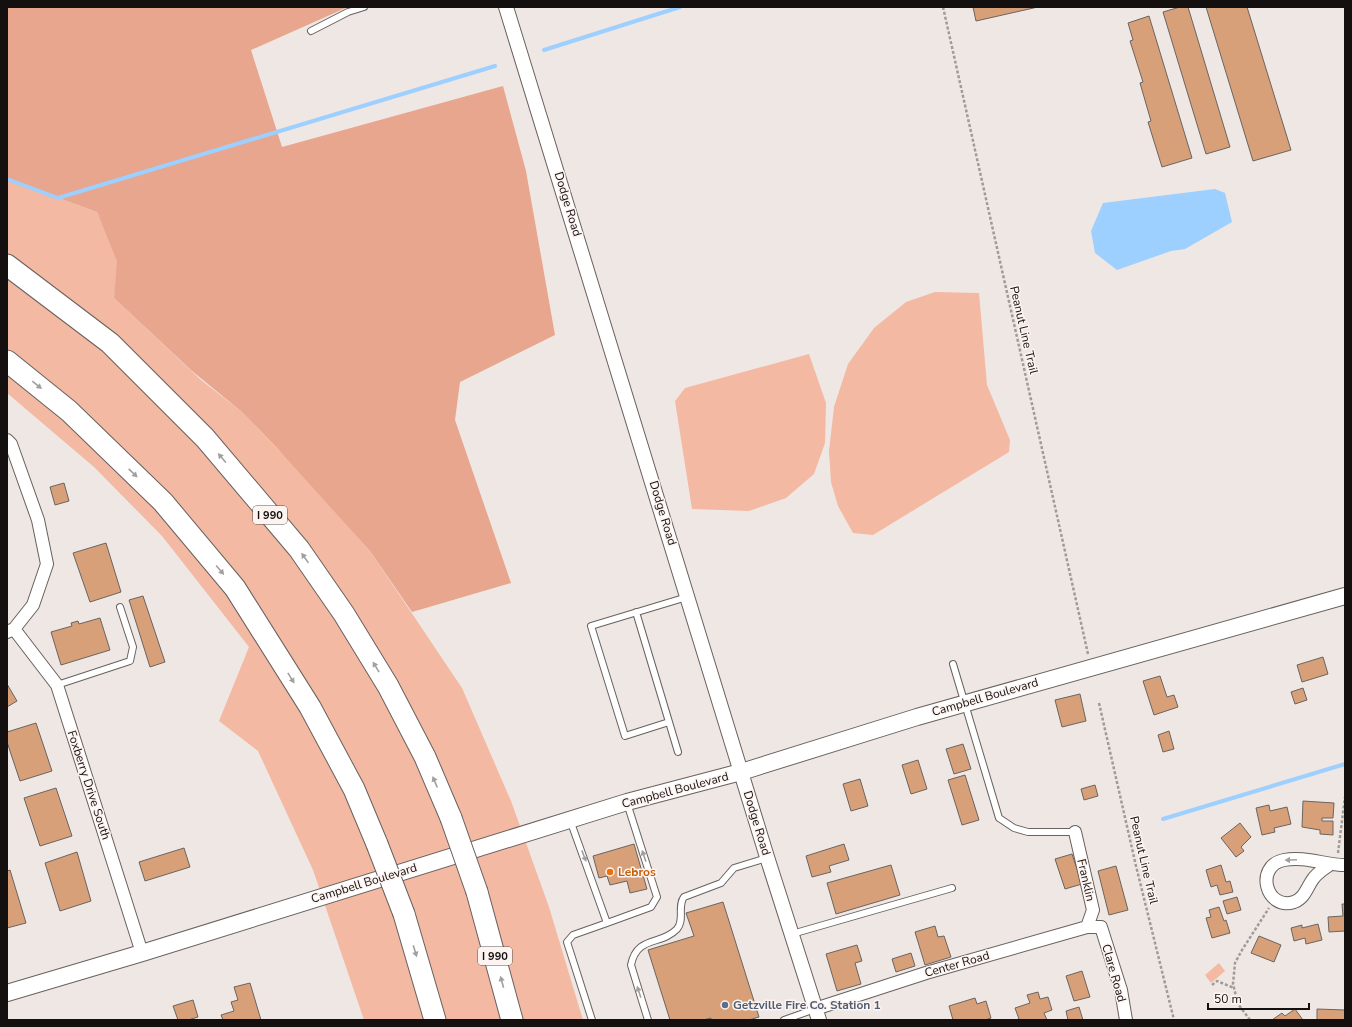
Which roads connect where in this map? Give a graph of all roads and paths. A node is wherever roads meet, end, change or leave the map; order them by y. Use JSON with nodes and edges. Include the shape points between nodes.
{"nodes":[{"id":1,"x":364,"y":7,"type":"edge"},
{"id":2,"x":506,"y":7,"type":"edge"},
{"id":3,"x":943,"y":7,"type":"edge"},
{"id":4,"x":310,"y":31,"type":"dead end"},
{"id":5,"x":7,"y":265,"type":"edge"},
{"id":6,"x":7,"y":361,"type":"edge"},
{"id":7,"x":7,"y":440,"type":"edge"},
{"id":8,"x":688,"y":596,"type":"junction"},
{"id":9,"x":1345,"y":596,"type":"edge"},
{"id":10,"x":120,"y":607,"type":"dead end"},
{"id":11,"x":636,"y":612,"type":"junction"},
{"id":12,"x":10,"y":631,"type":"edge"},
{"id":13,"x":1088,"y":656,"type":"dead end"},
{"id":14,"x":953,"y":664,"type":"dead end"},
{"id":15,"x":57,"y":685,"type":"junction"},
{"id":16,"x":964,"y":703,"type":"junction"},
{"id":17,"x":1099,"y":703,"type":"dead end"},
{"id":18,"x":669,"y":722,"type":"junction"},
{"id":19,"x":678,"y":752,"type":"dead end"},
{"id":20,"x":742,"y":772,"type":"junction"},
{"id":21,"x":1345,"y":797,"type":"edge"},
{"id":22,"x":627,"y":802,"type":"junction"},
{"id":23,"x":570,"y":820,"type":"junction"},
{"id":24,"x":1075,"y":832,"type":"joint"},
{"id":25,"x":767,"y":857,"type":"junction"},
{"id":26,"x":1337,"y":865,"type":"edge"},
{"id":27,"x":952,"y":888,"type":"dead end"},
{"id":28,"x":1274,"y":899,"type":"junction"},
{"id":29,"x":607,"y":923,"type":"junction"},
{"id":30,"x":1087,"y":927,"type":"junction"},
{"id":31,"x":1101,"y":927,"type":"joint"},
{"id":32,"x":792,"y":934,"type":"junction"},
{"id":33,"x":142,"y":953,"type":"junction"},
{"id":34,"x":1212,"y":985,"type":"dead end"},
{"id":35,"x":1234,"y":988,"type":"junction"},
{"id":36,"x":7,"y":993,"type":"edge"},
{"id":37,"x":817,"y":1014,"type":"edge"},
{"id":38,"x":435,"y":1020,"type":"edge"},
{"id":39,"x":512,"y":1020,"type":"edge"},
{"id":40,"x":592,"y":1020,"type":"edge"},
{"id":41,"x":648,"y":1020,"type":"edge"},
{"id":42,"x":784,"y":1020,"type":"edge"},
{"id":43,"x":1126,"y":1020,"type":"edge"},
{"id":44,"x":1174,"y":1020,"type":"edge"},
{"id":45,"x":1250,"y":1020,"type":"edge"}],
"edges":[{"from":1,"to":4,"type":"lane"},
{"from":2,"to":8,"type":"street","name":"Dodge Road"},
{"from":3,"to":13,"type":"path","name":"Peanut Line Trail"},
{"from":39,"to":5,"type":"highway","number":"I 990","one_way":true,"bridge":true,"via":[[477,892],[451,818],[388,686],[344,614],[299,549],[206,438],[110,343]]},
{"from":6,"to":38,"type":"highway","one_way":true,"bridge":true,"via":[[69,411],[163,502],[235,588],[310,707],[354,789],[404,914]]},
{"from":7,"to":12,"type":"street","via":[[11,444],[38,520],[47,564],[33,605]]},
{"from":8,"to":11,"type":"lane"},
{"from":8,"to":20,"type":"street","name":"Dodge Road"},
{"from":9,"to":16,"type":"main road","name":"Campbell Boulevard"},
{"from":10,"to":15,"type":"lane","via":[[133,647],[130,661]]},
{"from":11,"to":18,"type":"lane"},
{"from":11,"to":18,"type":"lane","via":[[591,626],[625,736]]},
{"from":12,"to":15,"type":"street","name":"Foxberry Drive South"},
{"from":14,"to":16,"type":"lane"},
{"from":15,"to":33,"type":"street","name":"Foxberry Drive South"},
{"from":16,"to":20,"type":"main road","name":"Campbell Boulevard"},
{"from":16,"to":24,"type":"lane","via":[[999,818],[1014,828],[1028,832]]},
{"from":17,"to":44,"type":"path","name":"Peanut Line Trail"},
{"from":18,"to":19,"type":"lane"},
{"from":20,"to":22,"type":"main road","name":"Campbell Boulevard"},
{"from":20,"to":25,"type":"street","name":"Dodge Road"},
{"from":21,"to":26,"type":"path"},
{"from":22,"to":23,"type":"main road","name":"Campbell Boulevard"},
{"from":29,"to":22,"type":"lane","one_way":true,"via":[[651,907],[657,897]]},
{"from":23,"to":29,"type":"lane","one_way":true},
{"from":23,"to":33,"type":"main road","name":"Campbell Boulevard"},
{"from":24,"to":30,"type":"street","name":"Franklin","via":[[1093,910]]},
{"from":25,"to":32,"type":"street","name":"Dodge Road"},
{"from":41,"to":25,"type":"lane","one_way":true,"via":[[631,965],[632,957],[638,948],[678,929],[682,917],[681,901],[684,897],[721,883],[734,868]]},
{"from":26,"to":28,"type":"street","via":[[1314,878],[1300,898],[1290,903]]},
{"from":26,"to":28,"type":"street","one_way":true,"via":[[1315,860],[1277,862],[1265,878],[1267,888]]},
{"from":27,"to":32,"type":"lane"},
{"from":28,"to":35,"type":"path","via":[[1235,963]]},
{"from":29,"to":40,"type":"lane","via":[[573,935],[568,942]]},
{"from":30,"to":31,"type":"street","name":"Center Road"},
{"from":30,"to":37,"type":"street","name":"Center Road","via":[[926,973]]},
{"from":31,"to":43,"type":"street","name":"Clare Road","via":[[1121,990]]},
{"from":32,"to":37,"type":"street","name":"Dodge Road"},
{"from":33,"to":36,"type":"main road","name":"Campbell Boulevard"},
{"from":34,"to":35,"type":"path","via":[[1217,981]]},
{"from":35,"to":45,"type":"path","via":[[1238,1004]]},
{"from":37,"to":42,"type":"lane"}]}
